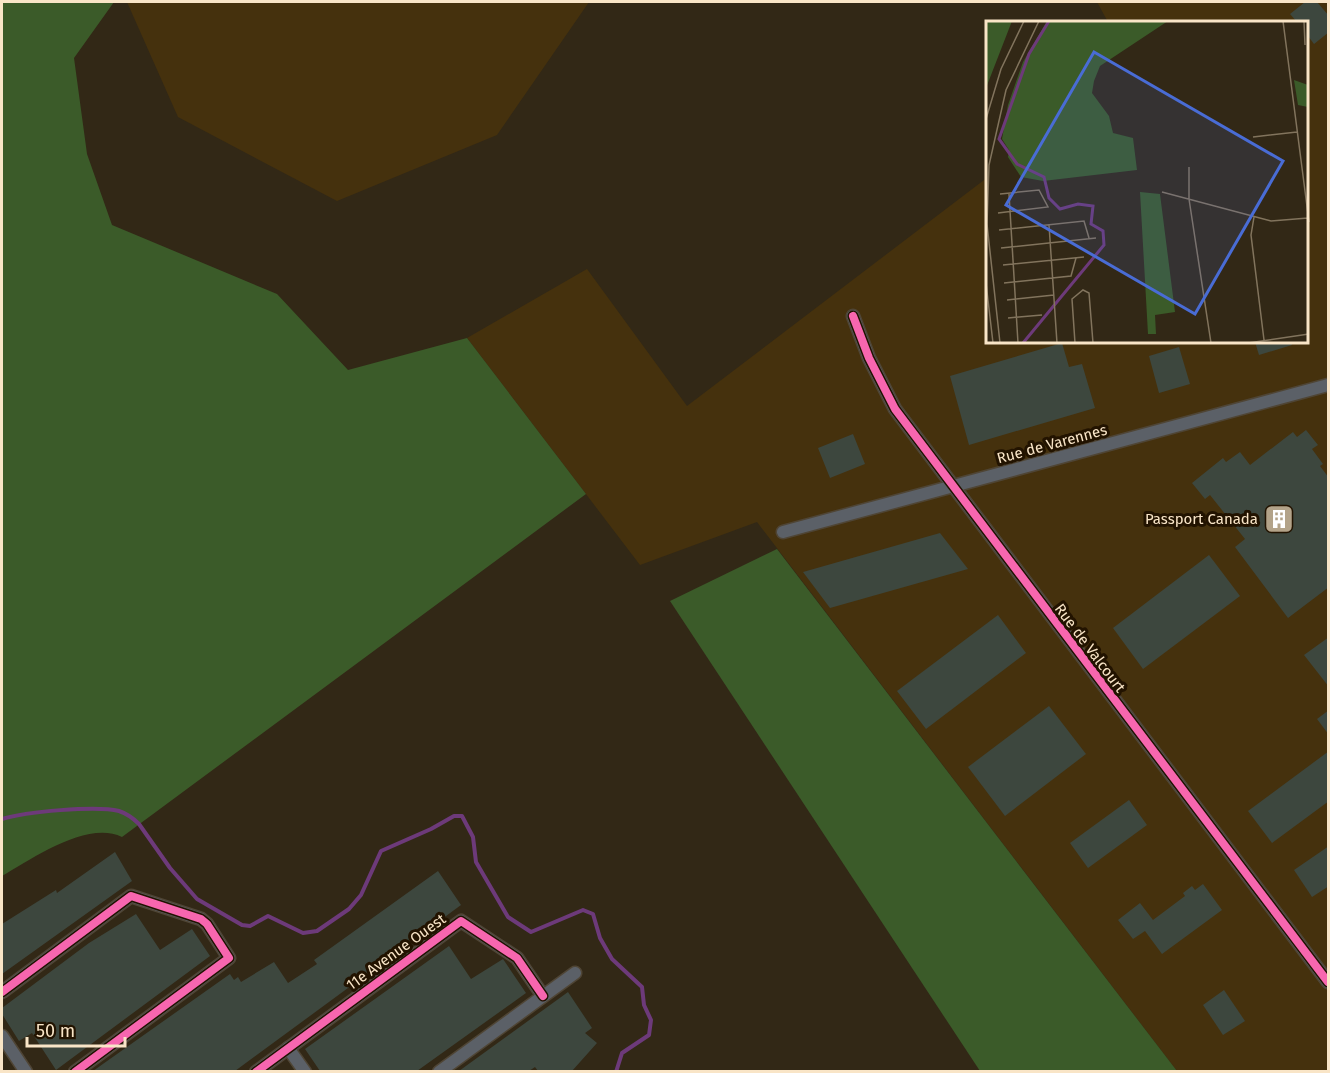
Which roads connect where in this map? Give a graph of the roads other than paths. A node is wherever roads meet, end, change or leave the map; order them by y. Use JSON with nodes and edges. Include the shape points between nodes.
{"nodes":[{"id":1,"x":853,"y":316,"type":"dead end"},
{"id":2,"x":1329,"y":385,"type":"edge"},
{"id":3,"x":951,"y":486,"type":"junction"},
{"id":4,"x":783,"y":532,"type":"dead end"},
{"id":5,"x":575,"y":973,"type":"dead end"},
{"id":6,"x":1329,"y":982,"type":"edge"},
{"id":7,"x":2,"y":992,"type":"edge"},
{"id":8,"x":543,"y":996,"type":"junction"},
{"id":9,"x":2,"y":1036,"type":"edge"},
{"id":10,"x":288,"y":1048,"type":"junction"},
{"id":11,"x":26,"y":1071,"type":"edge"},
{"id":12,"x":75,"y":1071,"type":"edge"},
{"id":13,"x":256,"y":1071,"type":"edge"},
{"id":14,"x":304,"y":1071,"type":"edge"},
{"id":15,"x":439,"y":1071,"type":"edge"}],
"edges":[{"from":1,"to":3,"type":"street","name":"Rue de Valcourt","via":[[890,402]]},
{"from":2,"to":3,"type":"street","name":"Rue de Varennes"},
{"from":3,"to":4,"type":"street","name":"Rue de Varennes"},
{"from":3,"to":6,"type":"street","name":"Rue de Valcourt"},
{"from":5,"to":8,"type":"street"},
{"from":7,"to":12,"type":"street","via":[[131,896],[207,924],[229,958]]},
{"from":8,"to":10,"type":"street","name":"11e Avenue Ouest","via":[[509,950],[461,921]]},
{"from":8,"to":15,"type":"street"},
{"from":9,"to":11,"type":"street"},
{"from":10,"to":13,"type":"street","name":"11e Avenue Ouest"},
{"from":10,"to":14,"type":"street"}]}
